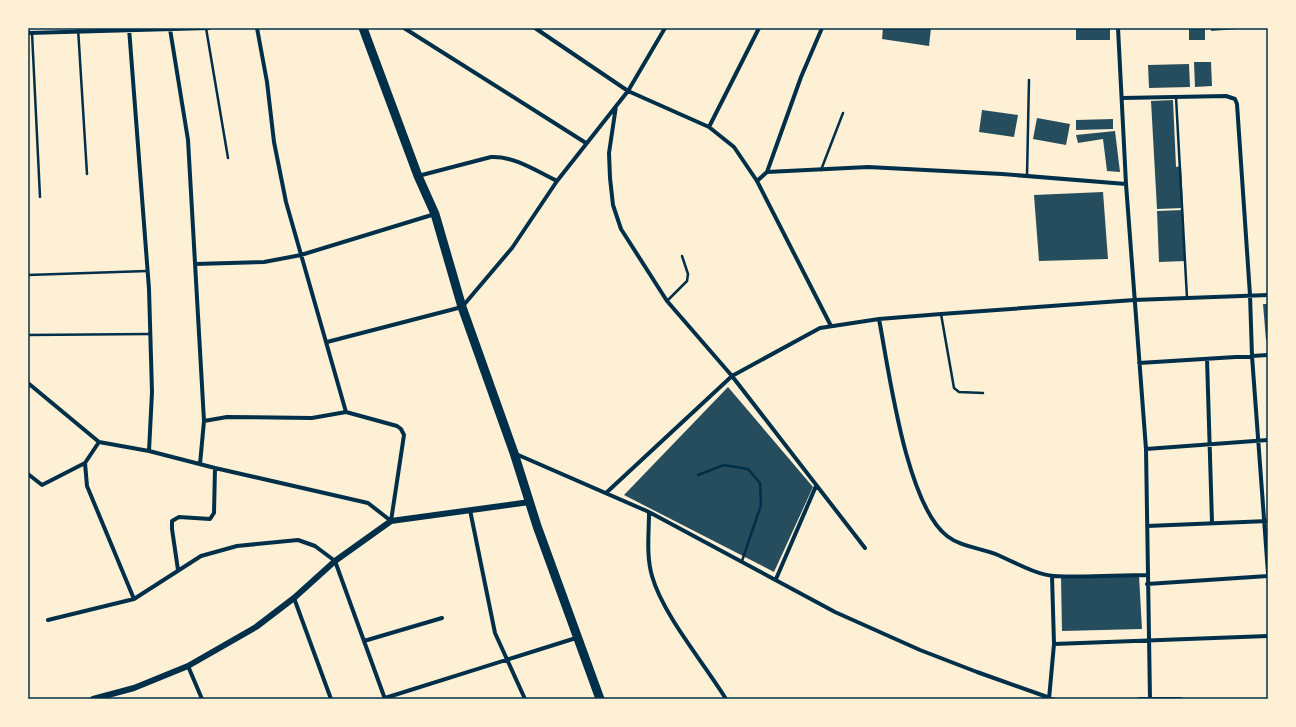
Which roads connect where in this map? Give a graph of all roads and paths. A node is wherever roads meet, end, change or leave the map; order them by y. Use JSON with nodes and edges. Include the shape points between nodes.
{"nodes":[{"id":1,"x":206,"y":28,"type":"edge"},
{"id":2,"x":209,"y":28,"type":"edge"},
{"id":3,"x":257,"y":28,"type":"edge"},
{"id":4,"x":363,"y":28,"type":"edge"},
{"id":5,"x":404,"y":28,"type":"edge"},
{"id":6,"x":535,"y":28,"type":"edge"},
{"id":7,"x":665,"y":28,"type":"edge"},
{"id":8,"x":759,"y":28,"type":"edge"},
{"id":9,"x":822,"y":28,"type":"edge"},
{"id":10,"x":1118,"y":28,"type":"edge"},
{"id":11,"x":129,"y":29,"type":"edge"},
{"id":12,"x":170,"y":29,"type":"junction"},
{"id":13,"x":78,"y":30,"type":"edge"},
{"id":14,"x":30,"y":33,"type":"edge"},
{"id":15,"x":1029,"y":80,"type":"dead end"},
{"id":16,"x":628,"y":91,"type":"junction"},
{"id":17,"x":1176,"y":97,"type":"junction"},
{"id":18,"x":1122,"y":98,"type":"junction"},
{"id":19,"x":616,"y":106,"type":"junction"},
{"id":20,"x":843,"y":113,"type":"dead end"},
{"id":21,"x":709,"y":127,"type":"junction"},
{"id":22,"x":586,"y":143,"type":"junction"},
{"id":23,"x":228,"y":158,"type":"dead end"},
{"id":24,"x":821,"y":170,"type":"junction"},
{"id":25,"x":767,"y":172,"type":"junction"},
{"id":26,"x":87,"y":174,"type":"dead end"},
{"id":27,"x":418,"y":176,"type":"junction"},
{"id":28,"x":1027,"y":176,"type":"junction"},
{"id":29,"x":557,"y":181,"type":"junction"},
{"id":30,"x":757,"y":181,"type":"junction"},
{"id":31,"x":1126,"y":184,"type":"junction"},
{"id":32,"x":40,"y":196,"type":"dead end"},
{"id":33,"x":435,"y":214,"type":"junction"},
{"id":34,"x":301,"y":254,"type":"junction"},
{"id":35,"x":682,"y":256,"type":"dead end"},
{"id":36,"x":195,"y":264,"type":"junction"},
{"id":37,"x":147,"y":271,"type":"junction"},
{"id":38,"x":28,"y":275,"type":"edge"},
{"id":39,"x":1250,"y":295,"type":"junction"},
{"id":40,"x":1268,"y":295,"type":"edge"},
{"id":41,"x":1187,"y":298,"type":"junction"},
{"id":42,"x":1134,"y":300,"type":"junction"},
{"id":43,"x":667,"y":301,"type":"junction"},
{"id":44,"x":462,"y":307,"type":"junction"},
{"id":45,"x":941,"y":314,"type":"junction"},
{"id":46,"x":879,"y":319,"type":"junction"},
{"id":47,"x":831,"y":326,"type":"junction"},
{"id":48,"x":150,"y":334,"type":"junction"},
{"id":49,"x":28,"y":335,"type":"edge"},
{"id":50,"x":327,"y":342,"type":"junction"},
{"id":51,"x":1268,"y":355,"type":"edge"},
{"id":52,"x":1252,"y":356,"type":"junction"},
{"id":53,"x":1207,"y":359,"type":"junction"},
{"id":54,"x":1139,"y":363,"type":"junction"},
{"id":55,"x":732,"y":376,"type":"junction"},
{"id":56,"x":28,"y":383,"type":"edge"},
{"id":57,"x":983,"y":393,"type":"dead end"},
{"id":58,"x":346,"y":412,"type":"junction"},
{"id":59,"x":204,"y":421,"type":"junction"},
{"id":60,"x":1268,"y":440,"type":"edge"},
{"id":61,"x":1258,"y":441,"type":"junction"},
{"id":62,"x":99,"y":442,"type":"junction"},
{"id":63,"x":1210,"y":443,"type":"junction"},
{"id":64,"x":1146,"y":449,"type":"junction"},
{"id":65,"x":150,"y":451,"type":"junction"},
{"id":66,"x":514,"y":453,"type":"junction"},
{"id":67,"x":85,"y":463,"type":"junction"},
{"id":68,"x":200,"y":464,"type":"junction"},
{"id":69,"x":215,"y":468,"type":"junction"},
{"id":70,"x":28,"y":474,"type":"edge"},
{"id":71,"x":698,"y":475,"type":"dead end"},
{"id":72,"x":816,"y":486,"type":"junction"},
{"id":73,"x":606,"y":493,"type":"junction"},
{"id":74,"x":530,"y":502,"type":"junction"},
{"id":75,"x":470,"y":510,"type":"junction"},
{"id":76,"x":649,"y":512,"type":"junction"},
{"id":77,"x":391,"y":521,"type":"junction"},
{"id":78,"x":1266,"y":521,"type":"edge"},
{"id":79,"x":1212,"y":522,"type":"junction"},
{"id":80,"x":1147,"y":526,"type":"junction"},
{"id":81,"x":865,"y":548,"type":"dead end"},
{"id":82,"x":335,"y":561,"type":"junction"},
{"id":83,"x":742,"y":561,"type":"junction"},
{"id":84,"x":178,"y":570,"type":"junction"},
{"id":85,"x":1268,"y":573,"type":"edge"},
{"id":86,"x":1148,"y":575,"type":"junction"},
{"id":87,"x":1052,"y":576,"type":"junction"},
{"id":88,"x":1268,"y":576,"type":"edge"},
{"id":89,"x":776,"y":579,"type":"junction"},
{"id":90,"x":1147,"y":584,"type":"junction"},
{"id":91,"x":294,"y":598,"type":"junction"},
{"id":92,"x":134,"y":599,"type":"junction"},
{"id":93,"x":442,"y":618,"type":"dead end"},
{"id":94,"x":48,"y":620,"type":"dead end"},
{"id":95,"x":1268,"y":636,"type":"edge"},
{"id":96,"x":576,"y":638,"type":"junction"},
{"id":97,"x":364,"y":641,"type":"junction"},
{"id":98,"x":1149,"y":641,"type":"junction"},
{"id":99,"x":1054,"y":644,"type":"junction"},
{"id":100,"x":507,"y":661,"type":"junction"},
{"id":101,"x":188,"y":666,"type":"junction"},
{"id":102,"x":385,"y":698,"type":"edge"},
{"id":103,"x":93,"y":699,"type":"edge"},
{"id":104,"x":202,"y":699,"type":"edge"},
{"id":105,"x":332,"y":699,"type":"edge"},
{"id":106,"x":524,"y":699,"type":"edge"},
{"id":107,"x":600,"y":699,"type":"edge"},
{"id":108,"x":726,"y":699,"type":"edge"},
{"id":109,"x":1050,"y":699,"type":"edge"},
{"id":110,"x":1138,"y":699,"type":"edge"},
{"id":111,"x":1150,"y":699,"type":"edge"},
{"id":112,"x":1181,"y":699,"type":"edge"}],
"edges":[{"from":1,"to":2,"type":"street"},
{"from":1,"to":12,"type":"street"},
{"from":1,"to":23,"type":"lane"},
{"from":3,"to":34,"type":"street","via":[[274,142],[286,202]]},
{"from":4,"to":27,"type":"highway"},
{"from":5,"to":22,"type":"street"},
{"from":6,"to":16,"type":"street"},
{"from":7,"to":16,"type":"street"},
{"from":8,"to":21,"type":"street"},
{"from":9,"to":25,"type":"street","via":[[801,77]]},
{"from":10,"to":18,"type":"street"},
{"from":11,"to":12,"type":"street"},
{"from":11,"to":13,"type":"street"},
{"from":11,"to":37,"type":"street"},
{"from":12,"to":36,"type":"street","via":[[188,140]]},
{"from":13,"to":14,"type":"street"},
{"from":13,"to":26,"type":"lane"},
{"from":14,"to":32,"type":"lane"},
{"from":15,"to":28,"type":"lane"},
{"from":16,"to":19,"type":"street"},
{"from":16,"to":21,"type":"street"},
{"from":17,"to":18,"type":"street"},
{"from":17,"to":39,"type":"street","via":[[1226,96],[1235,100]]},
{"from":17,"to":41,"type":"lane"},
{"from":18,"to":31,"type":"street"},
{"from":19,"to":22,"type":"street"},
{"from":19,"to":43,"type":"street","via":[[609,153],[613,205],[621,229]]},
{"from":20,"to":24,"type":"lane"},
{"from":21,"to":30,"type":"street","via":[[734,147]]},
{"from":22,"to":29,"type":"street"},
{"from":24,"to":25,"type":"street"},
{"from":24,"to":28,"type":"street","via":[[868,167]]},
{"from":25,"to":30,"type":"street"},
{"from":27,"to":29,"type":"street","via":[[490,157],[501,157],[511,158]]},
{"from":27,"to":33,"type":"highway"},
{"from":28,"to":31,"type":"street"},
{"from":29,"to":44,"type":"street","via":[[512,248]]},
{"from":30,"to":47,"type":"street"},
{"from":31,"to":42,"type":"street"},
{"from":33,"to":34,"type":"street"},
{"from":33,"to":44,"type":"highway"},
{"from":34,"to":36,"type":"street","via":[[264,262]]},
{"from":34,"to":50,"type":"street"},
{"from":35,"to":43,"type":"lane","via":[[688,274],[687,281]]},
{"from":36,"to":59,"type":"street"},
{"from":37,"to":38,"type":"lane"},
{"from":37,"to":48,"type":"street"},
{"from":39,"to":40,"type":"street"},
{"from":39,"to":41,"type":"street"},
{"from":39,"to":52,"type":"street"},
{"from":41,"to":42,"type":"street"},
{"from":42,"to":45,"type":"street"},
{"from":42,"to":54,"type":"street"},
{"from":43,"to":55,"type":"street"},
{"from":44,"to":50,"type":"street"},
{"from":44,"to":66,"type":"highway"},
{"from":45,"to":46,"type":"street"},
{"from":45,"to":57,"type":"lane","via":[[954,388],[959,392]]},
{"from":46,"to":47,"type":"street"},
{"from":46,"to":87,"type":"street","via":[[906,457],[918,490],[938,525],[946,536],[959,543],[996,554]]},
{"from":47,"to":55,"type":"street","via":[[820,328]]},
{"from":48,"to":49,"type":"lane"},
{"from":48,"to":65,"type":"street"},
{"from":50,"to":58,"type":"street"},
{"from":51,"to":52,"type":"street"},
{"from":52,"to":53,"type":"street"},
{"from":52,"to":61,"type":"street"},
{"from":53,"to":54,"type":"street"},
{"from":53,"to":63,"type":"street"},
{"from":54,"to":64,"type":"street"},
{"from":55,"to":72,"type":"street"},
{"from":55,"to":73,"type":"street"},
{"from":56,"to":62,"type":"street"},
{"from":58,"to":59,"type":"street","via":[[312,418],[227,417]]},
{"from":58,"to":77,"type":"street","via":[[397,426],[404,435]]},
{"from":59,"to":68,"type":"street"},
{"from":60,"to":61,"type":"street"},
{"from":61,"to":63,"type":"street"},
{"from":61,"to":78,"type":"street"},
{"from":62,"to":65,"type":"street"},
{"from":62,"to":67,"type":"street"},
{"from":63,"to":64,"type":"street"},
{"from":63,"to":79,"type":"street"},
{"from":64,"to":80,"type":"street"},
{"from":65,"to":68,"type":"street"},
{"from":66,"to":73,"type":"street"},
{"from":66,"to":74,"type":"highway"},
{"from":67,"to":70,"type":"street","via":[[42,486]]},
{"from":67,"to":92,"type":"street","via":[[88,486]]},
{"from":68,"to":69,"type":"street"},
{"from":69,"to":77,"type":"street","via":[[368,503]]},
{"from":69,"to":84,"type":"street","via":[[212,517],[179,517],[172,521]]},
{"from":71,"to":83,"type":"lane","via":[[724,465],[748,469],[760,483],[761,505]]},
{"from":72,"to":81,"type":"street"},
{"from":72,"to":89,"type":"street"},
{"from":73,"to":76,"type":"street"},
{"from":74,"to":75,"type":"street"},
{"from":74,"to":96,"type":"highway"},
{"from":75,"to":77,"type":"street"},
{"from":75,"to":100,"type":"street","via":[[495,633]]},
{"from":76,"to":83,"type":"street"},
{"from":76,"to":108,"type":"street","via":[[648,554],[659,594]]},
{"from":77,"to":82,"type":"street"},
{"from":78,"to":79,"type":"street"},
{"from":78,"to":85,"type":"street"},
{"from":79,"to":80,"type":"street"},
{"from":80,"to":86,"type":"street"},
{"from":82,"to":84,"type":"street","via":[[315,546],[291,540],[237,546],[201,556]]},
{"from":82,"to":91,"type":"street"},
{"from":82,"to":97,"type":"street"},
{"from":83,"to":89,"type":"street"},
{"from":84,"to":92,"type":"street"},
{"from":86,"to":87,"type":"street"},
{"from":86,"to":90,"type":"street"},
{"from":87,"to":99,"type":"street"},
{"from":88,"to":90,"type":"street"},
{"from":89,"to":109,"type":"street","via":[[835,612],[920,650]]},
{"from":90,"to":98,"type":"street"},
{"from":91,"to":101,"type":"street","via":[[256,627]]},
{"from":91,"to":105,"type":"street"},
{"from":92,"to":94,"type":"street"},
{"from":93,"to":97,"type":"street"},
{"from":95,"to":98,"type":"street"},
{"from":96,"to":100,"type":"street"},
{"from":96,"to":107,"type":"highway"},
{"from":97,"to":102,"type":"street"},
{"from":98,"to":99,"type":"street"},
{"from":98,"to":111,"type":"street"},
{"from":99,"to":109,"type":"street"},
{"from":100,"to":102,"type":"street"},
{"from":100,"to":106,"type":"street"},
{"from":101,"to":103,"type":"street","via":[[134,688]]},
{"from":101,"to":104,"type":"street"},
{"from":110,"to":111,"type":"street"},
{"from":111,"to":112,"type":"street"}]}
